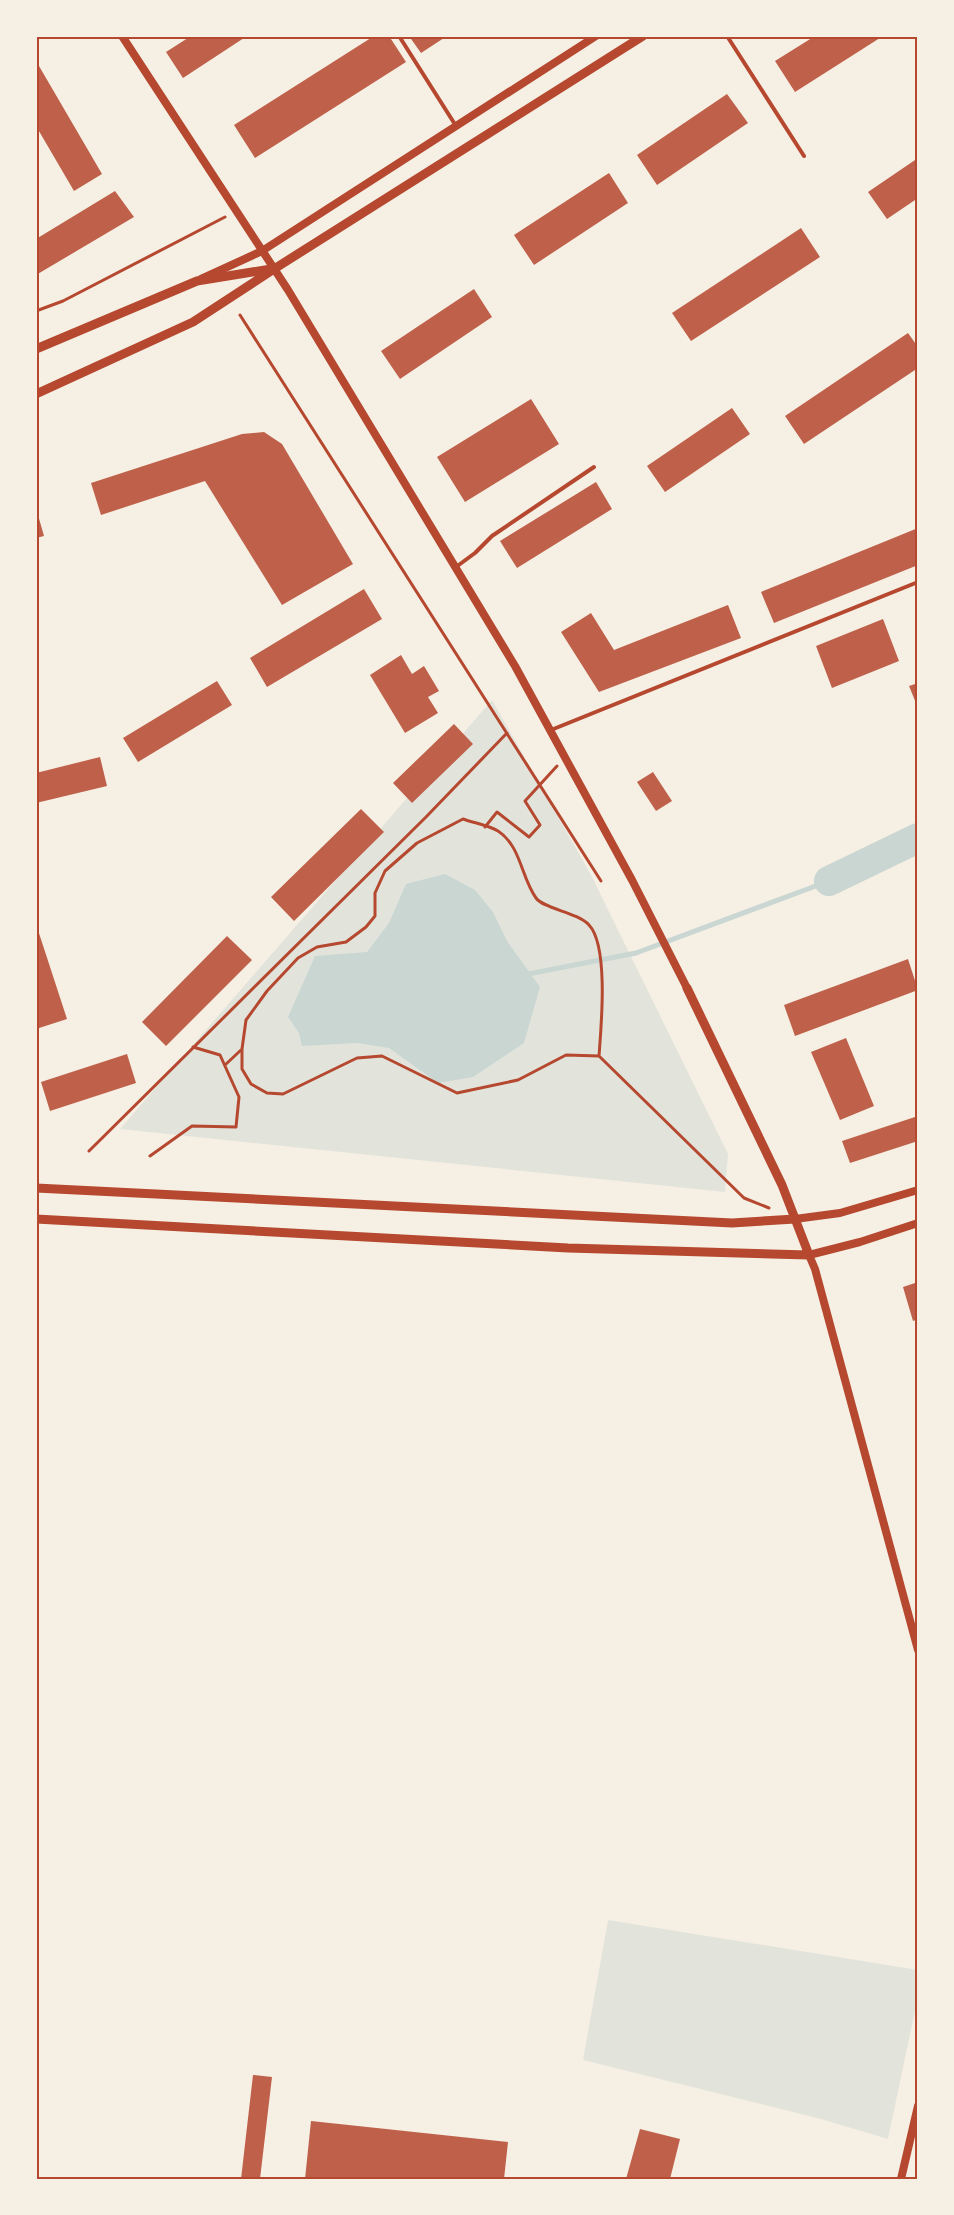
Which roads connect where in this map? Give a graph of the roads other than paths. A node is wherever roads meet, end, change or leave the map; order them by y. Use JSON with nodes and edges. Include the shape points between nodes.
{"nodes":[{"id":1,"x":122,"y":36,"type":"edge"},
{"id":2,"x":399,"y":36,"type":"edge"},
{"id":3,"x":596,"y":36,"type":"edge"},
{"id":4,"x":643,"y":36,"type":"edge"},
{"id":5,"x":727,"y":36,"type":"edge"},
{"id":6,"x":456,"y":126,"type":"junction"},
{"id":7,"x":804,"y":156,"type":"dead end"},
{"id":8,"x":262,"y":251,"type":"junction"},
{"id":9,"x":274,"y":269,"type":"junction"},
{"id":10,"x":197,"y":280,"type":"junction"},
{"id":11,"x":36,"y":349,"type":"edge"},
{"id":12,"x":36,"y":394,"type":"edge"},
{"id":13,"x":594,"y":467,"type":"dead end"},
{"id":14,"x":456,"y":567,"type":"junction"},
{"id":15,"x":918,"y":582,"type":"edge"},
{"id":16,"x":550,"y":730,"type":"junction"},
{"id":17,"x":687,"y":988,"type":"joint"},
{"id":18,"x":36,"y":1188,"type":"edge"},
{"id":19,"x":918,"y":1190,"type":"edge"},
{"id":20,"x":36,"y":1219,"type":"edge"},
{"id":21,"x":795,"y":1219,"type":"junction"},
{"id":22,"x":918,"y":1223,"type":"edge"},
{"id":23,"x":809,"y":1255,"type":"junction"},
{"id":24,"x":918,"y":1650,"type":"edge"},
{"id":25,"x":918,"y":2106,"type":"edge"},
{"id":26,"x":901,"y":2179,"type":"edge"}],
"edges":[{"from":1,"to":8,"type":"street"},
{"from":2,"to":6,"type":"lane"},
{"from":3,"to":6,"type":"street"},
{"from":4,"to":9,"type":"main road"},
{"from":5,"to":7,"type":"lane"},
{"from":6,"to":8,"type":"street"},
{"from":8,"to":9,"type":"street"},
{"from":8,"to":10,"type":"street"},
{"from":9,"to":10,"type":"main road"},
{"from":9,"to":12,"type":"main road","via":[[193,322]]},
{"from":9,"to":14,"type":"street"},
{"from":10,"to":11,"type":"main road"},
{"from":13,"to":14,"type":"lane","via":[[492,536]]},
{"from":14,"to":16,"type":"street"},
{"from":15,"to":16,"type":"lane"},
{"from":16,"to":17,"type":"street"},
{"from":17,"to":21,"type":"main road"},
{"from":18,"to":21,"type":"main road","via":[[720,1222]]},
{"from":19,"to":21,"type":"street","via":[[840,1213]]},
{"from":20,"to":23,"type":"main road","via":[[568,1248]]},
{"from":21,"to":23,"type":"main road"},
{"from":22,"to":23,"type":"street"},
{"from":23,"to":24,"type":"street"},
{"from":25,"to":26,"type":"street"}]}
